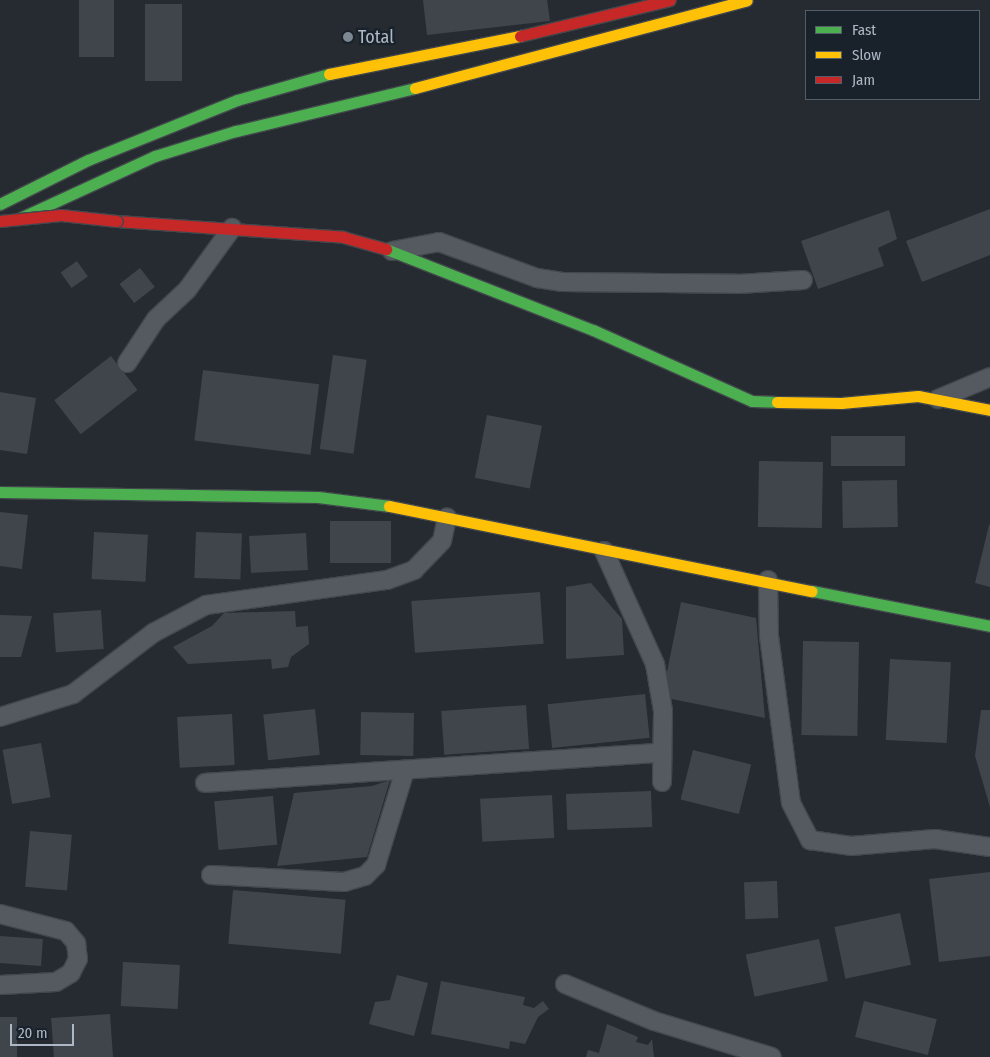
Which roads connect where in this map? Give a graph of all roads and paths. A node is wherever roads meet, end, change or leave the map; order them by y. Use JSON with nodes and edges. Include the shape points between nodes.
{"nodes":[{"id":1,"x":670,"y":0,"type":"edge"},
{"id":2,"x":747,"y":0,"type":"edge"},
{"id":3,"x":0,"y":204,"type":"edge"},
{"id":4,"x":0,"y":221,"type":"edge"},
{"id":5,"x":0,"y":228,"type":"edge"},
{"id":6,"x":232,"y":228,"type":"junction"},
{"id":7,"x":392,"y":251,"type":"junction"},
{"id":8,"x":803,"y":280,"type":"dead end"},
{"id":9,"x":127,"y":363,"type":"dead end"},
{"id":10,"x":990,"y":377,"type":"edge"},
{"id":11,"x":938,"y":398,"type":"junction"},
{"id":12,"x":990,"y":410,"type":"edge"},
{"id":13,"x":0,"y":492,"type":"edge"},
{"id":14,"x":447,"y":518,"type":"junction"},
{"id":15,"x":604,"y":551,"type":"junction"},
{"id":16,"x":768,"y":580,"type":"junction"},
{"id":17,"x":990,"y":626,"type":"edge"},
{"id":18,"x":0,"y":717,"type":"edge"},
{"id":19,"x":662,"y":753,"type":"junction"},
{"id":20,"x":406,"y":770,"type":"junction"},
{"id":21,"x":662,"y":782,"type":"dead end"},
{"id":22,"x":205,"y":783,"type":"dead end"},
{"id":23,"x":990,"y":847,"type":"edge"},
{"id":24,"x":211,"y":875,"type":"dead end"},
{"id":25,"x":0,"y":914,"type":"edge"},
{"id":26,"x":565,"y":984,"type":"dead end"},
{"id":27,"x":0,"y":985,"type":"edge"},
{"id":28,"x":772,"y":1057,"type":"edge"}],
"edges":[{"from":1,"to":3,"type":"street","via":[[480,46],[334,74],[237,100],[88,160]]},
{"from":2,"to":5,"type":"street","via":[[586,46],[236,131],[156,156]]},
{"from":4,"to":6,"type":"street","bridge":true,"via":[[61,215]]},
{"from":6,"to":7,"type":"street","via":[[343,237]]},
{"from":6,"to":9,"type":"street","via":[[187,290],[156,319]]},
{"from":7,"to":8,"type":"street","via":[[439,242],[537,278],[561,282],[738,284]]},
{"from":7,"to":11,"type":"street","via":[[593,330],[752,401]]},
{"from":10,"to":11,"type":"street"},
{"from":11,"to":12,"type":"street"},
{"from":13,"to":14,"type":"street","via":[[318,497]]},
{"from":14,"to":15,"type":"street"},
{"from":14,"to":18,"type":"street","via":[[442,541],[414,570],[387,580],[206,605],[153,633],[73,694]]},
{"from":15,"to":16,"type":"street"},
{"from":15,"to":19,"type":"street","via":[[655,664],[663,710]]},
{"from":16,"to":17,"type":"street","via":[[888,609]]},
{"from":16,"to":23,"type":"street","via":[[769,636],[791,803],[810,840],[851,846],[935,839]]},
{"from":19,"to":20,"type":"street"},
{"from":19,"to":21,"type":"street"},
{"from":20,"to":22,"type":"street"},
{"from":20,"to":24,"type":"street","via":[[376,865],[365,876],[344,882]]},
{"from":25,"to":27,"type":"street","via":[[66,931],[76,943],[78,959],[71,972],[56,982]]},
{"from":26,"to":28,"type":"street","via":[[654,1021]]}]}
